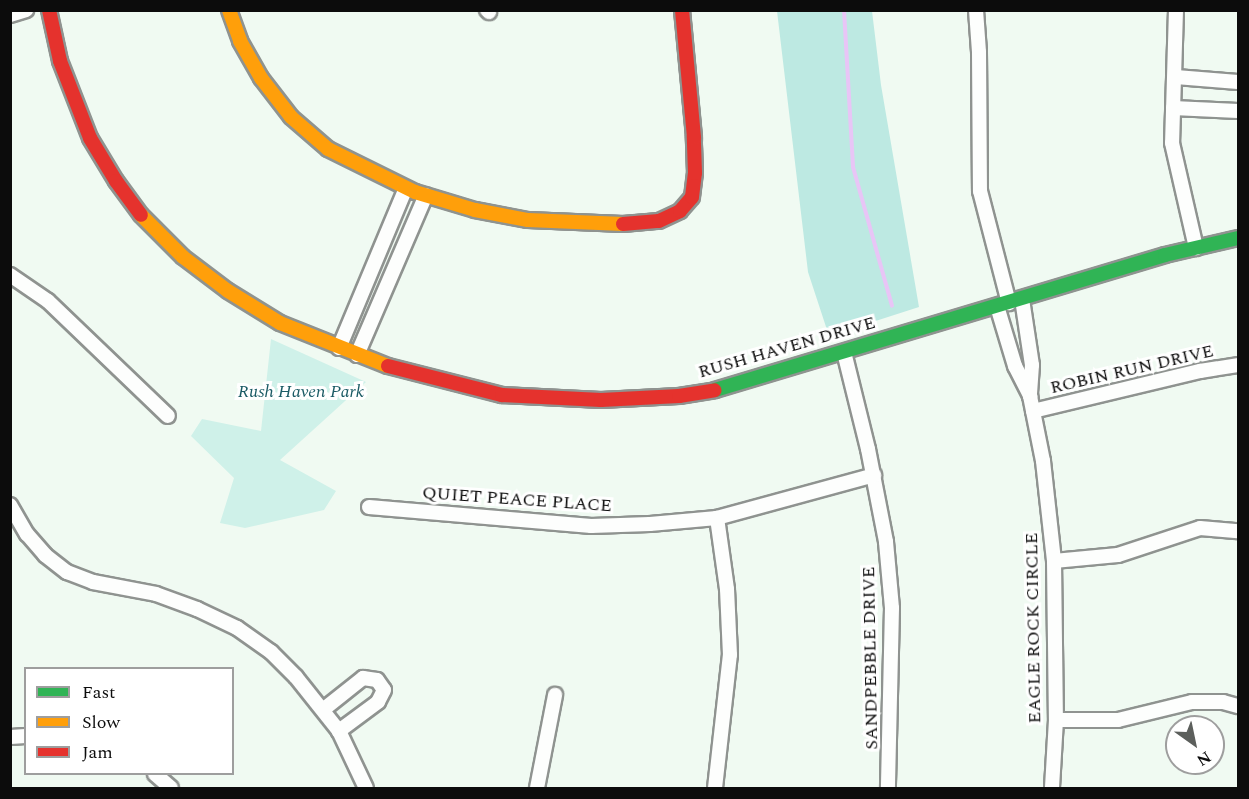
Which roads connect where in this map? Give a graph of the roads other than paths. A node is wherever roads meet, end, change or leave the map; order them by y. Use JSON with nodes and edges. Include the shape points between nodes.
{"nodes":[{"id":1,"x":26,"y":10,"type":"edge"},
{"id":2,"x":50,"y":10,"type":"edge"},
{"id":3,"x":229,"y":10,"type":"edge"},
{"id":4,"x":682,"y":10,"type":"edge"},
{"id":5,"x":976,"y":10,"type":"edge"},
{"id":6,"x":1176,"y":10,"type":"edge"},
{"id":7,"x":10,"y":15,"type":"edge"},
{"id":8,"x":1176,"y":76,"type":"junction"},
{"id":9,"x":1239,"y":82,"type":"edge"},
{"id":10,"x":1173,"y":108,"type":"junction"},
{"id":11,"x":1239,"y":111,"type":"edge"},
{"id":12,"x":406,"y":188,"type":"junction"},
{"id":13,"x":426,"y":195,"type":"junction"},
{"id":14,"x":1239,"y":238,"type":"edge"},
{"id":15,"x":1196,"y":248,"type":"junction"},
{"id":16,"x":10,"y":274,"type":"edge"},
{"id":17,"x":1009,"y":303,"type":"junction"},
{"id":18,"x":339,"y":348,"type":"junction"},
{"id":19,"x":844,"y":352,"type":"junction"},
{"id":20,"x":357,"y":355,"type":"junction"},
{"id":21,"x":1239,"y":365,"type":"edge"},
{"id":22,"x":1030,"y":396,"type":"junction"},
{"id":23,"x":1033,"y":411,"type":"junction"},
{"id":24,"x":168,"y":416,"type":"dead end"},
{"id":25,"x":874,"y":475,"type":"junction"},
{"id":26,"x":10,"y":505,"type":"edge"},
{"id":27,"x":369,"y":507,"type":"dead end"},
{"id":28,"x":717,"y":518,"type":"junction"},
{"id":29,"x":1239,"y":531,"type":"edge"},
{"id":30,"x":1054,"y":561,"type":"junction"},
{"id":31,"x":555,"y":695,"type":"dead end"},
{"id":32,"x":1239,"y":706,"type":"edge"},
{"id":33,"x":324,"y":710,"type":"junction"},
{"id":34,"x":1056,"y":720,"type":"junction"},
{"id":35,"x":339,"y":731,"type":"junction"},
{"id":36,"x":156,"y":775,"type":"edge"},
{"id":37,"x":171,"y":789,"type":"edge"},
{"id":38,"x":366,"y":789,"type":"edge"},
{"id":39,"x":537,"y":789,"type":"edge"},
{"id":40,"x":716,"y":789,"type":"edge"},
{"id":41,"x":888,"y":789,"type":"edge"},
{"id":42,"x":1052,"y":789,"type":"edge"}],
"edges":[{"from":1,"to":7,"type":"street"},
{"from":2,"to":18,"type":"street","name":"RUSH HAVEN DRIVE","via":[[60,61],[77,111],[116,181],[147,223],[183,257],[236,296],[280,322]]},
{"from":3,"to":12,"type":"street","via":[[249,59],[291,117],[328,149]]},
{"from":4,"to":13,"type":"street","via":[[695,173],[692,197],[680,211],[659,221],[572,224],[475,210]]},
{"from":5,"to":17,"type":"street","via":[[980,52],[980,191]]},
{"from":6,"to":8,"type":"street"},
{"from":8,"to":9,"type":"street"},
{"from":8,"to":10,"type":"street"},
{"from":10,"to":11,"type":"street"},
{"from":10,"to":15,"type":"street","via":[[1173,152]]},
{"from":12,"to":13,"type":"street"},
{"from":12,"to":18,"type":"street"},
{"from":13,"to":20,"type":"street"},
{"from":14,"to":15,"type":"street","name":"RUSH HAVEN DRIVE"},
{"from":15,"to":17,"type":"street","name":"RUSH HAVEN DRIVE"},
{"from":16,"to":24,"type":"street","via":[[48,301]]},
{"from":17,"to":19,"type":"street","name":"RUSH HAVEN DRIVE"},
{"from":17,"to":22,"type":"street","name":"EAGLE ROCK CIRCLE","via":[[1019,376]]},
{"from":17,"to":22,"type":"street","name":"EAGLE ROCK CIRCLE","via":[[1032,365]]},
{"from":18,"to":20,"type":"street","name":"RUSH HAVEN DRIVE"},
{"from":19,"to":20,"type":"street","name":"RUSH HAVEN DRIVE","via":[[718,389],[679,396],[602,400],[502,395],[397,370]]},
{"from":19,"to":25,"type":"street","name":"SANDPEBBLE DRIVE"},
{"from":21,"to":23,"type":"street","name":"ROBIN RUN DRIVE"},
{"from":22,"to":23,"type":"street","name":"EAGLE ROCK CIRCLE"},
{"from":23,"to":30,"type":"street","name":"EAGLE ROCK CIRCLE"},
{"from":25,"to":28,"type":"street","name":"QUIET PEACE PLACE"},
{"from":25,"to":41,"type":"street","name":"SANDPEBBLE DRIVE","via":[[892,608]]},
{"from":26,"to":33,"type":"street","via":[[45,555],[68,572],[93,582],[156,594],[237,628],[271,652]]},
{"from":27,"to":28,"type":"street","name":"QUIET PEACE PLACE","via":[[591,526]]},
{"from":28,"to":40,"type":"street","via":[[727,589],[730,655]]},
{"from":29,"to":30,"type":"street","via":[[1200,528],[1119,555]]},
{"from":30,"to":34,"type":"street","name":"EAGLE ROCK CIRCLE"},
{"from":31,"to":39,"type":"street"},
{"from":32,"to":34,"type":"street","via":[[1192,702],[1118,720]]},
{"from":33,"to":35,"type":"street"},
{"from":33,"to":35,"type":"street","via":[[363,678],[377,680],[384,690],[378,702]]},
{"from":34,"to":42,"type":"street","name":"EAGLE ROCK CIRCLE"},
{"from":35,"to":38,"type":"street"},
{"from":36,"to":37,"type":"street"}]}
